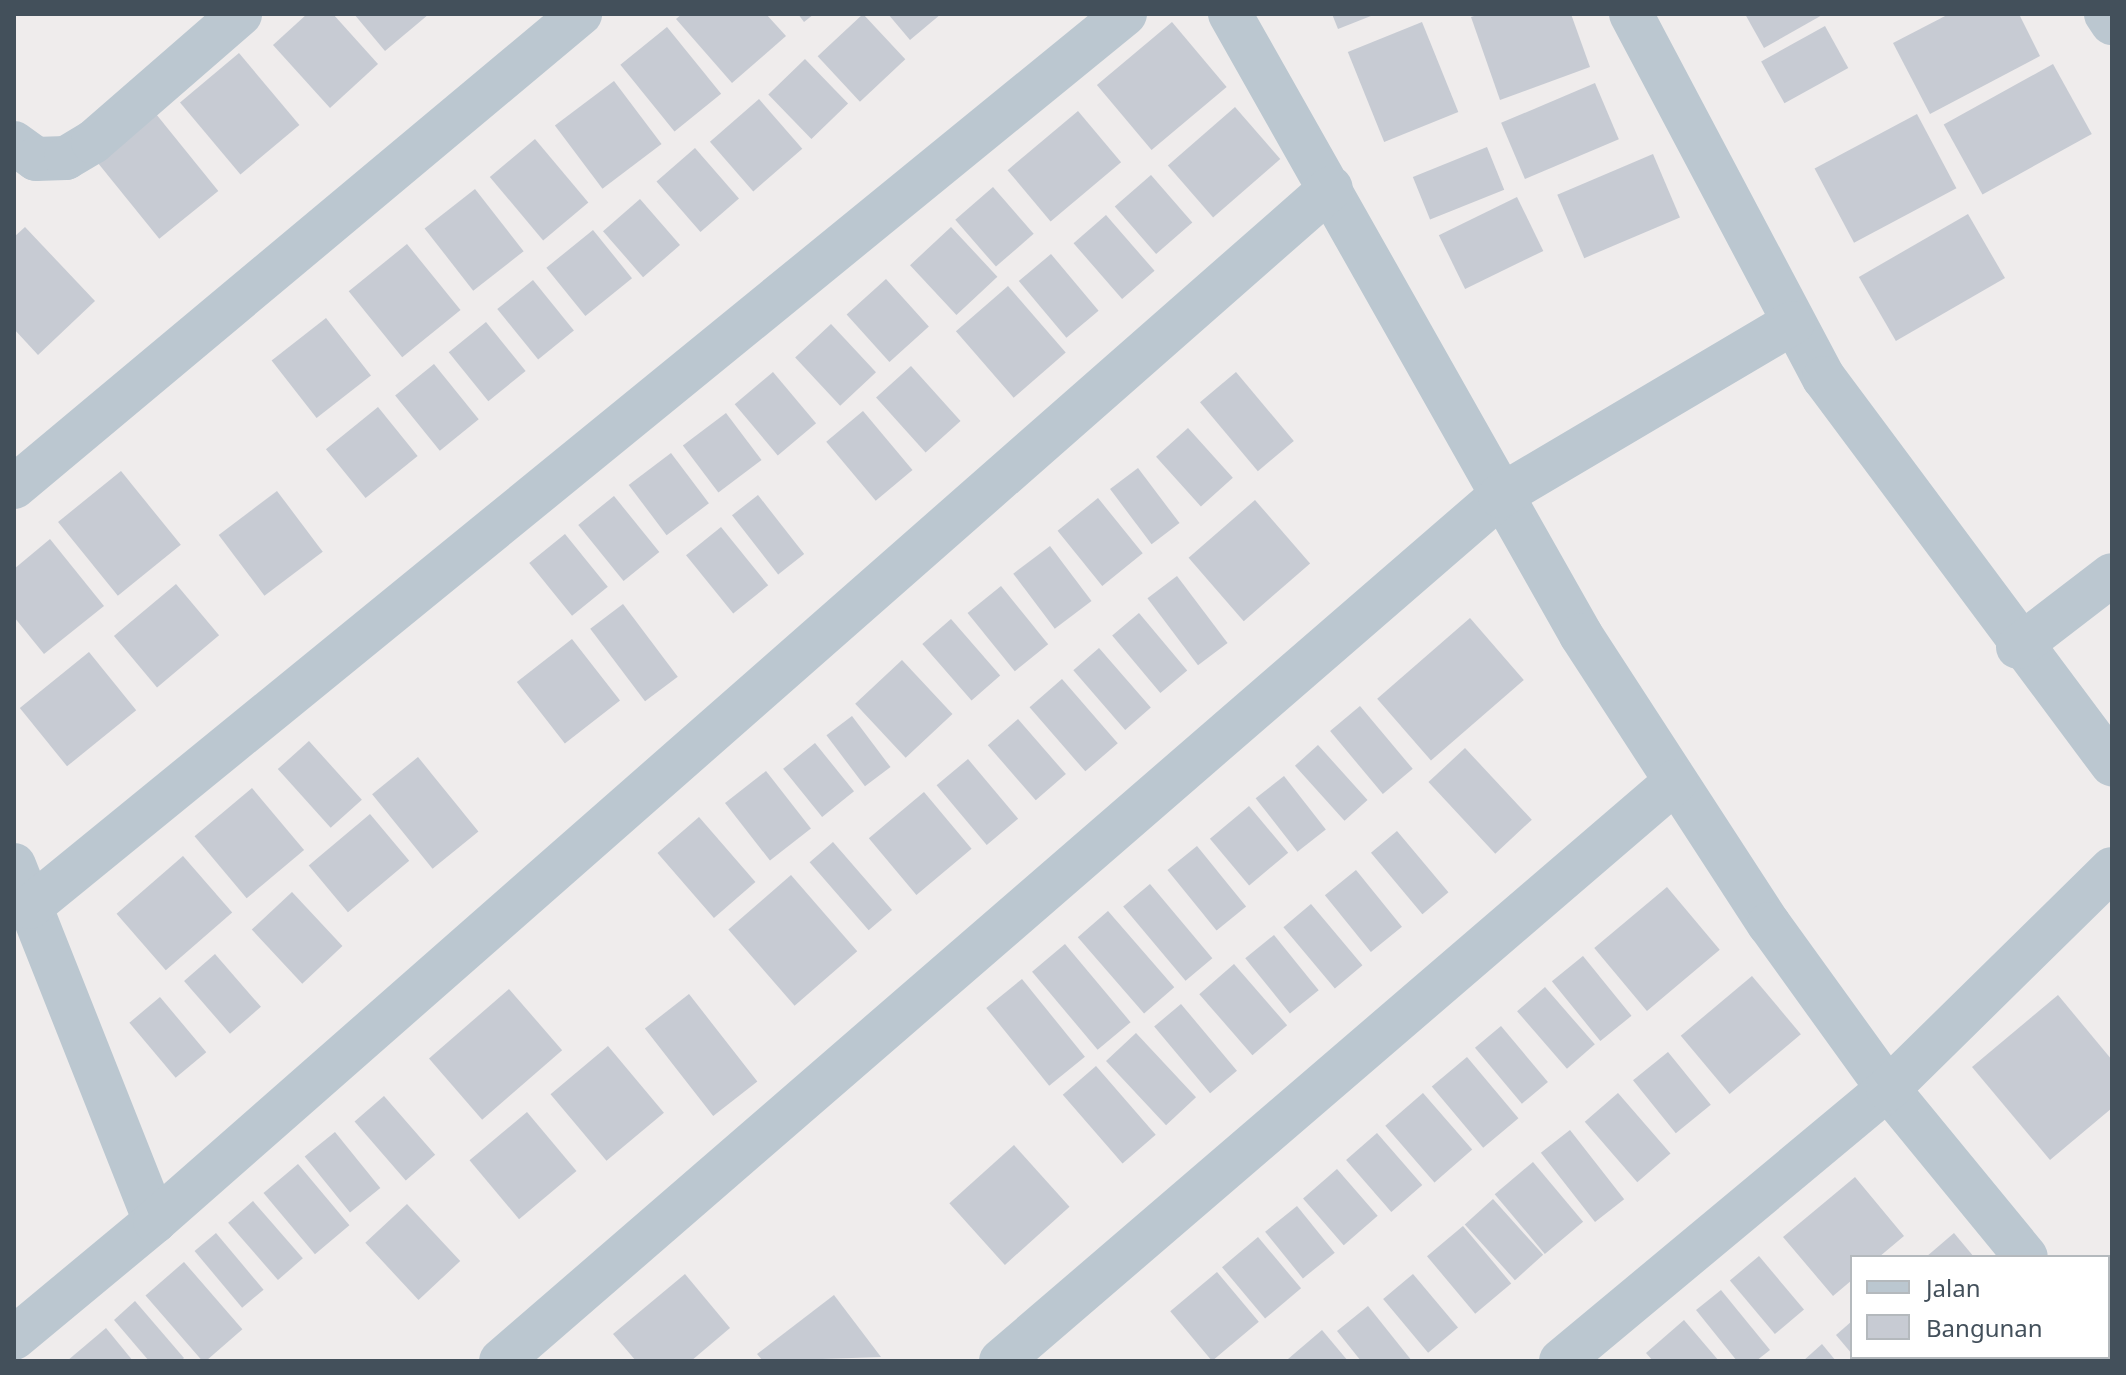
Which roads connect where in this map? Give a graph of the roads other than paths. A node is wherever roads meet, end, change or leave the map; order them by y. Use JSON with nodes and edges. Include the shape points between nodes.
{"nodes":[{"id":1,"x":240,"y":14,"type":"edge"},
{"id":2,"x":580,"y":14,"type":"edge"},
{"id":3,"x":1125,"y":14,"type":"edge"},
{"id":4,"x":1230,"y":14,"type":"edge"},
{"id":5,"x":1631,"y":14,"type":"edge"},
{"id":6,"x":2106,"y":14,"type":"edge"},
{"id":7,"x":2112,"y":23,"type":"edge"},
{"id":8,"x":14,"y":143,"type":"edge"},
{"id":9,"x":1331,"y":188,"type":"junction"},
{"id":10,"x":1793,"y":323,"type":"junction"},
{"id":11,"x":14,"y":487,"type":"edge"},
{"id":12,"x":1500,"y":496,"type":"junction"},
{"id":13,"x":2112,"y":575,"type":"edge"},
{"id":14,"x":2018,"y":647,"type":"junction"},
{"id":15,"x":2112,"y":764,"type":"edge"},
{"id":16,"x":1675,"y":782,"type":"junction"},
{"id":17,"x":14,"y":865,"type":"edge"},
{"id":18,"x":2112,"y":869,"type":"edge"},
{"id":19,"x":30,"y":907,"type":"junction"},
{"id":20,"x":1888,"y":1089,"type":"junction"},
{"id":21,"x":155,"y":1221,"type":"junction"},
{"id":22,"x":2024,"y":1255,"type":"edge"},
{"id":23,"x":14,"y":1338,"type":"edge"},
{"id":24,"x":501,"y":1361,"type":"edge"},
{"id":25,"x":1001,"y":1361,"type":"edge"},
{"id":26,"x":1561,"y":1361,"type":"edge"}],
"edges":[{"from":1,"to":8,"type":"street","via":[[66,158],[36,159]]},
{"from":2,"to":11,"type":"street"},
{"from":3,"to":19,"type":"street"},
{"from":4,"to":9,"type":"street"},
{"from":5,"to":10,"type":"street"},
{"from":6,"to":7,"type":"street"},
{"from":9,"to":12,"type":"street"},
{"from":9,"to":21,"type":"street"},
{"from":10,"to":12,"type":"street"},
{"from":10,"to":14,"type":"street"},
{"from":12,"to":16,"type":"street"},
{"from":12,"to":24,"type":"street"},
{"from":13,"to":14,"type":"street"},
{"from":14,"to":15,"type":"street"},
{"from":16,"to":20,"type":"street"},
{"from":16,"to":25,"type":"street"},
{"from":17,"to":19,"type":"street"},
{"from":18,"to":20,"type":"street"},
{"from":19,"to":21,"type":"street"},
{"from":20,"to":22,"type":"street"},
{"from":20,"to":26,"type":"street"},
{"from":21,"to":23,"type":"street"}]}
